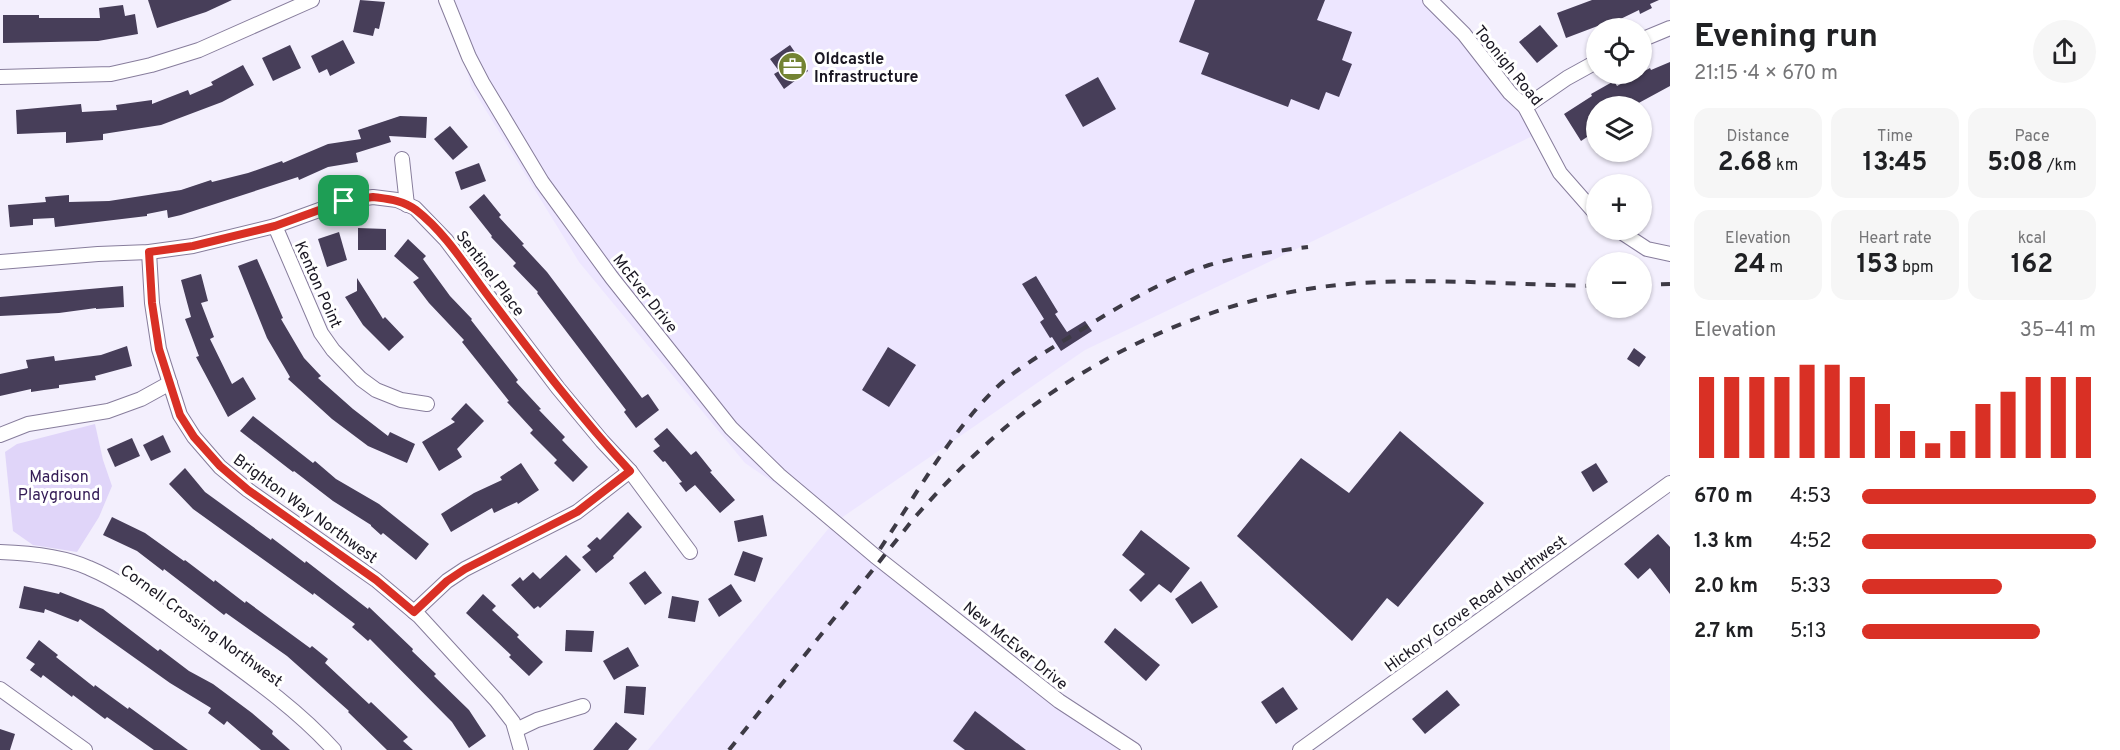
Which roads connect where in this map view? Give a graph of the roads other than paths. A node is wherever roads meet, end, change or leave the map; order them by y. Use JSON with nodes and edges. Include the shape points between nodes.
{"nodes":[{"id":1,"x":312,"y":0,"type":"edge"},
{"id":2,"x":446,"y":0,"type":"edge"},
{"id":3,"x":1430,"y":0,"type":"edge"},
{"id":4,"x":1670,"y":28,"type":"edge"},
{"id":5,"x":1652,"y":35,"type":"edge"},
{"id":6,"x":1586,"y":68,"type":"edge"},
{"id":7,"x":0,"y":77,"type":"edge"},
{"id":8,"x":1525,"y":107,"type":"junction"},
{"id":9,"x":402,"y":159,"type":"dead end"},
{"id":10,"x":1586,"y":203,"type":"edge"},
{"id":11,"x":407,"y":205,"type":"junction"},
{"id":12,"x":275,"y":226,"type":"junction"},
{"id":13,"x":1633,"y":240,"type":"edge"},
{"id":14,"x":149,"y":252,"type":"junction"},
{"id":15,"x":1670,"y":254,"type":"edge"},
{"id":16,"x":0,"y":262,"type":"edge"},
{"id":17,"x":170,"y":383,"type":"junction"},
{"id":18,"x":427,"y":404,"type":"dead end"},
{"id":19,"x":0,"y":435,"type":"edge"},
{"id":20,"x":630,"y":471,"type":"junction"},
{"id":21,"x":1670,"y":483,"type":"edge"},
{"id":22,"x":0,"y":552,"type":"edge"},
{"id":23,"x":690,"y":552,"type":"dead end"},
{"id":24,"x":881,"y":560,"type":"joint"},
{"id":25,"x":414,"y":612,"type":"junction"},
{"id":26,"x":0,"y":689,"type":"edge"},
{"id":27,"x":583,"y":706,"type":"dead end"},
{"id":28,"x":516,"y":730,"type":"junction"},
{"id":29,"x":85,"y":750,"type":"edge"},
{"id":30,"x":334,"y":750,"type":"edge"},
{"id":31,"x":521,"y":750,"type":"edge"},
{"id":32,"x":1134,"y":750,"type":"edge"},
{"id":33,"x":1300,"y":750,"type":"edge"}],
"edges":[{"from":1,"to":7,"type":"street","via":[[199,50],[152,65],[111,74]]},
{"from":2,"to":24,"type":"street","name":"McEver Drive","via":[[488,92],[542,182],[612,278],[731,428],[779,475]]},
{"from":3,"to":8,"type":"street","name":"Toonigh Road"},
{"from":4,"to":5,"type":"street"},
{"from":6,"to":8,"type":"street"},
{"from":8,"to":10,"type":"street","name":"Toonigh Road","via":[[1560,173]]},
{"from":9,"to":11,"type":"street"},
{"from":11,"to":12,"type":"street","name":"Sentinel Place","via":[[373,197],[344,201]]},
{"from":11,"to":20,"type":"street","name":"Sentinel Place","via":[[415,208],[446,240],[558,388]]},
{"from":12,"to":14,"type":"street","name":"Sentinel Place","via":[[193,246]]},
{"from":12,"to":18,"type":"street","name":"Kenton Point","via":[[321,333],[333,350],[376,390],[401,400]]},
{"from":13,"to":15,"type":"street","via":[[1647,249]]},
{"from":14,"to":16,"type":"street","name":"Sentinel Place"},
{"from":14,"to":17,"type":"street","name":"Brighton Way Northwest","via":[[159,349]]},
{"from":17,"to":19,"type":"street","via":[[108,411],[28,424]]},
{"from":17,"to":25,"type":"street","name":"Brighton Way Northwest","via":[[180,415],[220,466]]},
{"from":20,"to":23,"type":"street","name":"Sentinel Place"},
{"from":20,"to":25,"type":"street","via":[[577,512],[465,569]]},
{"from":21,"to":33,"type":"street","name":"Hickory Grove Road Northwest"},
{"from":22,"to":30,"type":"street","name":"Cornell Crossing Northwest","via":[[33,554],[88,567],[119,584],[297,714]]},
{"from":24,"to":32,"type":"street","name":"New McEver Drive","via":[[1059,701]]},
{"from":25,"to":28,"type":"street","name":"Brighton Way Northwest","via":[[496,700]]},
{"from":26,"to":29,"type":"street"},
{"from":27,"to":28,"type":"street"},
{"from":28,"to":31,"type":"street","name":"Brighton Way Northwest"}]}
